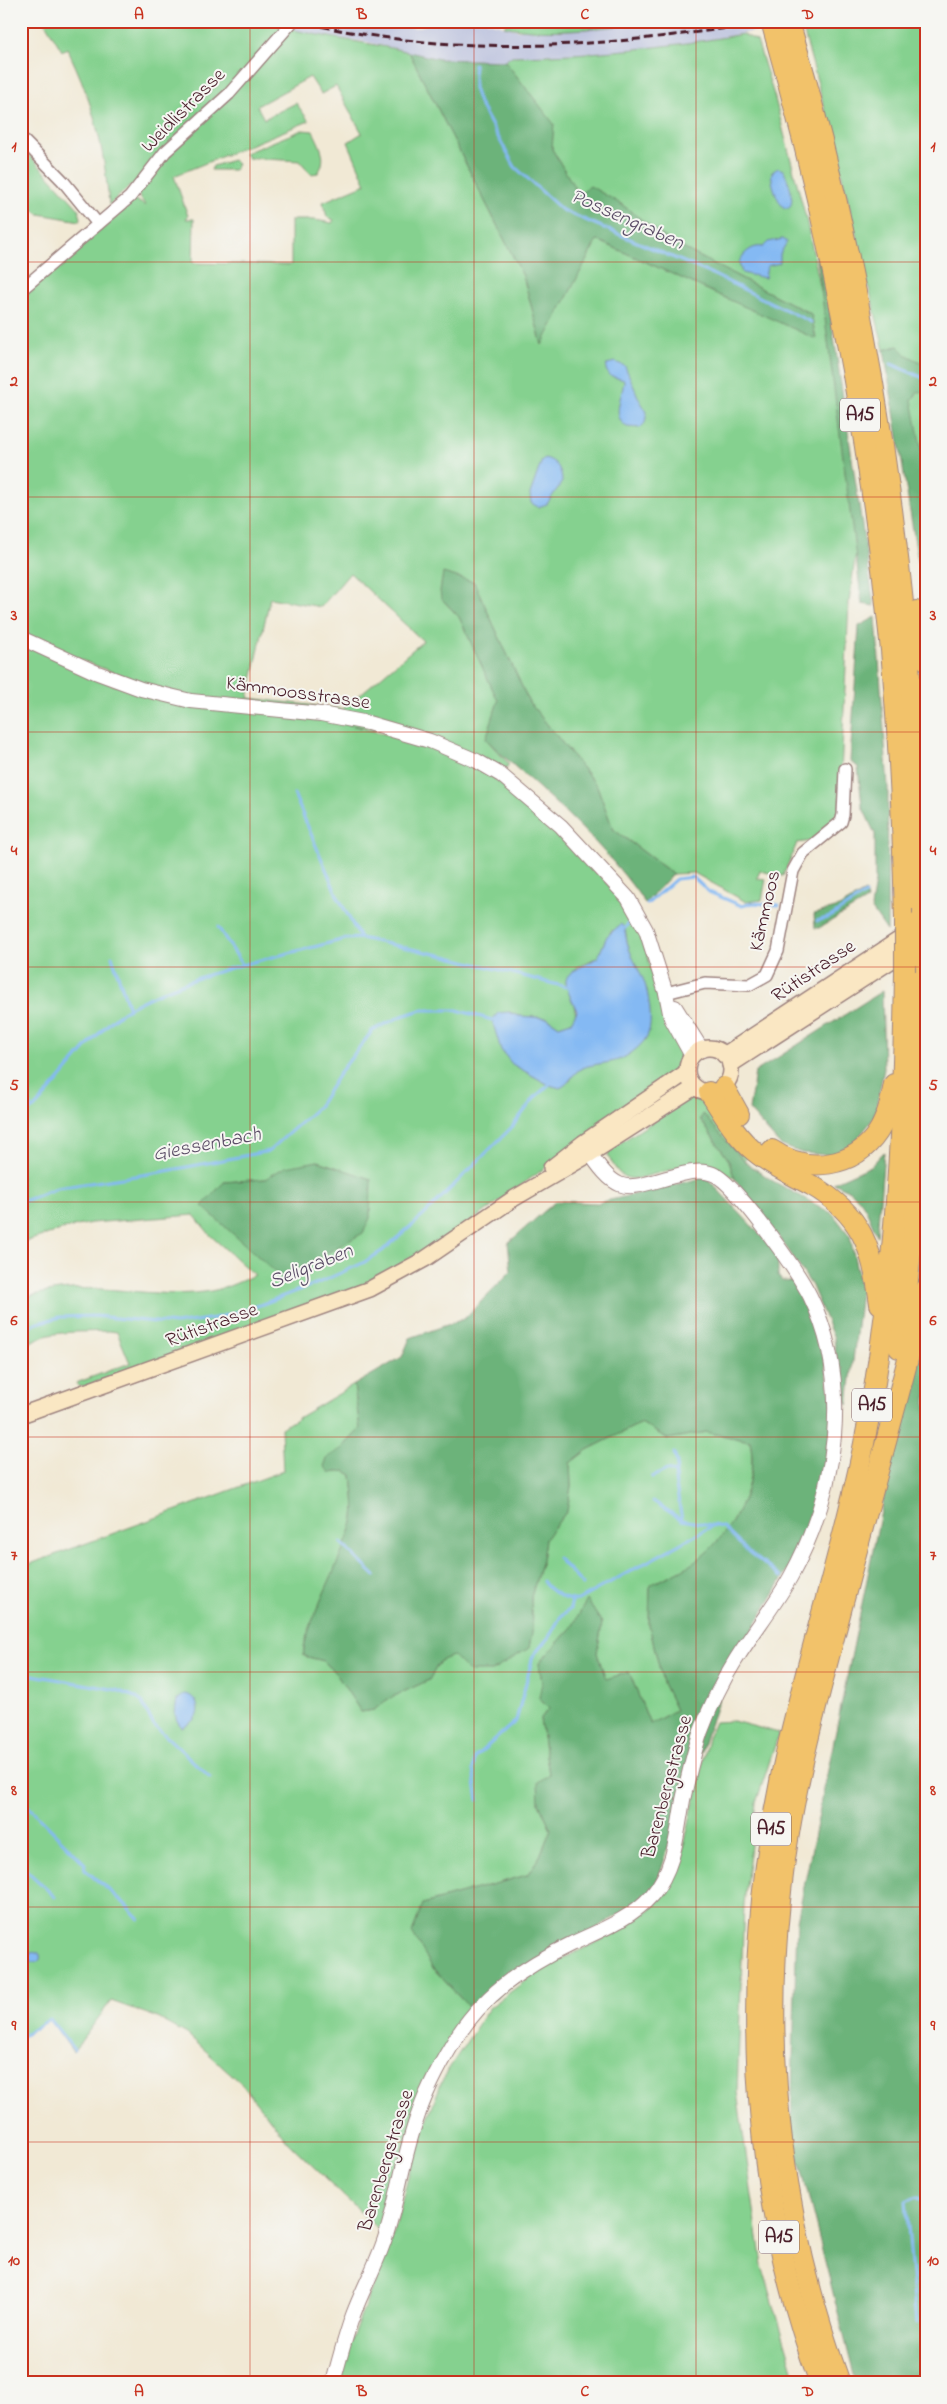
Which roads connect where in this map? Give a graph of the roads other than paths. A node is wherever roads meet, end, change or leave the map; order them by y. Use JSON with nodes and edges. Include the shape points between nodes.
{"nodes":[{"id":1,"x":292,"y":21,"type":"edge"},
{"id":2,"x":771,"y":21,"type":"edge"},
{"id":3,"x":790,"y":21,"type":"edge"},
{"id":4,"x":21,"y":138,"type":"edge"},
{"id":5,"x":98,"y":224,"type":"junction"},
{"id":6,"x":21,"y":290,"type":"edge"},
{"id":7,"x":883,"y":444,"type":"junction"},
{"id":8,"x":21,"y":638,"type":"edge"},
{"id":9,"x":926,"y":660,"type":"edge"},
{"id":10,"x":845,"y":769,"type":"dead end"},
{"id":11,"x":924,"y":916,"type":"edge"},
{"id":12,"x":926,"y":938,"type":"edge"},
{"id":13,"x":666,"y":993,"type":"junction"},
{"id":14,"x":904,"y":1026,"type":"junction"},
{"id":15,"x":697,"y":1053,"type":"junction"},
{"id":16,"x":727,"y":1060,"type":"junction"},
{"id":17,"x":687,"y":1072,"type":"junction"},
{"id":18,"x":709,"y":1089,"type":"junction"},
{"id":19,"x":587,"y":1148,"type":"junction"},
{"id":20,"x":926,"y":1288,"type":"edge"},
{"id":21,"x":883,"y":1337,"type":"junction"},
{"id":22,"x":21,"y":1415,"type":"edge"},
{"id":23,"x":859,"y":1541,"type":"junction"},
{"id":24,"x":334,"y":2383,"type":"edge"},
{"id":25,"x":820,"y":2383,"type":"edge"},
{"id":26,"x":840,"y":2383,"type":"edge"}],
"edges":[{"from":1,"to":5,"type":"street","name":"Weidlistrasse","via":[[230,94],[177,140],[130,196]]},
{"from":2,"to":14,"type":"highway","number":"A15","bridge":true,"via":[[824,231],[863,431],[891,651],[899,764],[905,920]]},
{"from":3,"to":7,"type":"highway","number":"A15","via":[[842,227]]},
{"from":4,"to":5,"type":"street","via":[[63,181]]},
{"from":5,"to":6,"type":"street","name":"Weidlistrasse"},
{"from":7,"to":9,"type":"highway"},
{"from":7,"to":11,"type":"highway","number":"A15","via":[[909,650]]},
{"from":8,"to":13,"type":"street","name":"Kämmoosstrasse","via":[[141,689],[191,701],[343,717],[430,740],[477,761],[539,805],[621,889],[646,930]]},
{"from":10,"to":13,"type":"street","name":"Kämmoos","via":[[843,819],[809,847],[793,871],[778,951],[770,971],[748,985],[705,983]]},
{"from":11,"to":16,"type":"main road","name":"Rütistrasse"},
{"from":11,"to":23,"type":"highway","number":"A15","bridge":true,"via":[[920,1121],[907,1292],[887,1422]]},
{"from":12,"to":16,"type":"main road","name":"Rütistrasse"},
{"from":13,"to":15,"type":"street","name":"Kämmoosstrasse"},
{"from":14,"to":18,"type":"highway","via":[[892,1095],[882,1124],[865,1147],[835,1163],[802,1164],[784,1158]]},
{"from":14,"to":21,"type":"highway","number":"A15","via":[[899,1171]]},
{"from":15,"to":16,"type":"main road","via":[[714,1049]]},
{"from":15,"to":17,"type":"main road"},
{"from":16,"to":18,"type":"main road","via":[[730,1076]]},
{"from":17,"to":18,"type":"main road","via":[[690,1083]]},
{"from":17,"to":19,"type":"main road","name":"Rütistrasse"},
{"from":18,"to":19,"type":"main road","name":"Rütistrasse"},
{"from":18,"to":21,"type":"highway","via":[[733,1129],[749,1148],[828,1196],[858,1226],[873,1261]]},
{"from":19,"to":22,"type":"main road","name":"Rütistrasse","via":[[425,1258],[370,1290]]},
{"from":19,"to":24,"type":"street","name":"Barenbergstrasse","via":[[608,1179],[626,1186],[694,1171],[714,1174],[730,1187],[791,1263],[817,1311],[832,1356],[834,1426],[829,1473],[798,1563],[728,1672],[702,1728],[672,1858],[661,1882],[632,1913],[543,1958],[497,1990],[462,2029],[438,2070],[414,2124],[386,2237],[346,2334]]},
{"from":20,"to":23,"type":"highway"},
{"from":21,"to":25,"type":"highway","number":"A15","via":[[857,1472],[779,1788],[761,1902],[758,1951],[757,2064],[768,2177],[789,2282]]},
{"from":23,"to":26,"type":"highway","number":"A15","via":[[812,1721],[792,1815],[780,1902],[774,1999],[778,2106],[791,2205],[814,2304]]}]}
